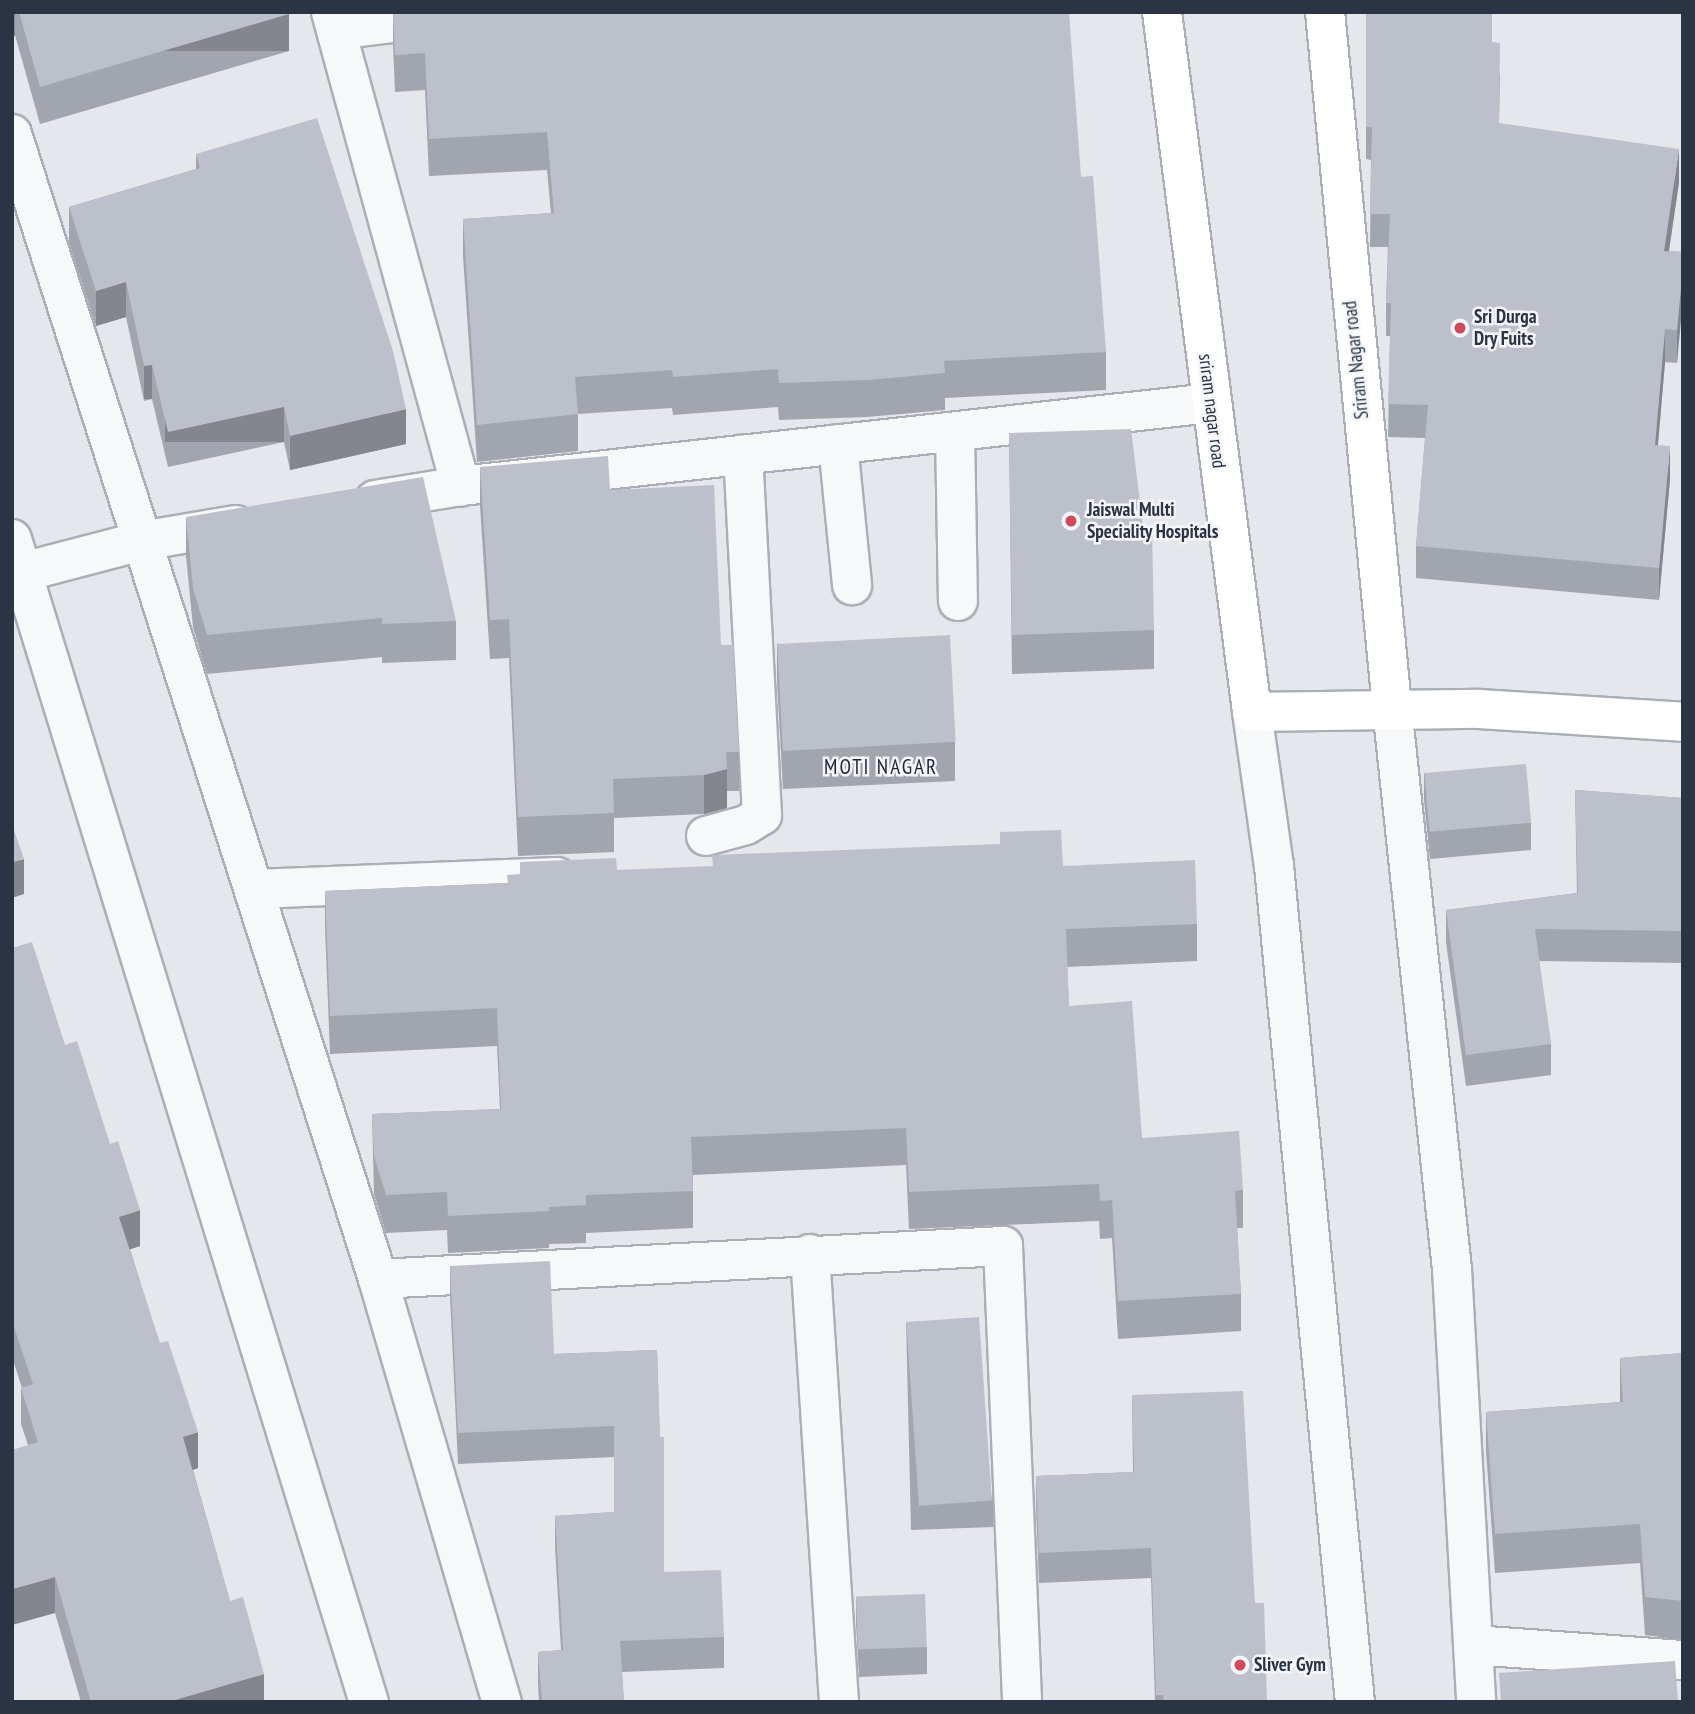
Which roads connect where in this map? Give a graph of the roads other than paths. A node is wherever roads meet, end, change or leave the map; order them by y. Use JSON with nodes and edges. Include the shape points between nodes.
{"nodes":[{"id":1,"x":483,"y":12,"type":"edge"},
{"id":2,"x":1162,"y":12,"type":"edge"},
{"id":3,"x":1325,"y":12,"type":"edge"},
{"id":4,"x":334,"y":21,"type":"edge"},
{"id":5,"x":12,"y":134,"type":"edge"},
{"id":6,"x":1211,"y":403,"type":"junction"},
{"id":7,"x":955,"y":432,"type":"junction"},
{"id":8,"x":838,"y":444,"type":"junction"},
{"id":9,"x":743,"y":455,"type":"junction"},
{"id":10,"x":461,"y":486,"type":"junction"},
{"id":11,"x":341,"y":506,"type":"edge"},
{"id":12,"x":274,"y":518,"type":"edge"},
{"id":13,"x":141,"y":541,"type":"junction"},
{"id":14,"x":17,"y":555,"type":"edge"},
{"id":15,"x":852,"y":585,"type":"dead end"},
{"id":16,"x":958,"y":601,"type":"dead end"},
{"id":17,"x":1391,"y":707,"type":"junction"},
{"id":18,"x":1252,"y":712,"type":"junction"},
{"id":19,"x":1683,"y":722,"type":"edge"},
{"id":20,"x":708,"y":859,"type":"dead end"},
{"id":21,"x":590,"y":875,"type":"edge"},
{"id":22,"x":255,"y":890,"type":"junction"},
{"id":23,"x":810,"y":1254,"type":"junction"},
{"id":24,"x":378,"y":1279,"type":"junction"},
{"id":25,"x":1473,"y":1645,"type":"junction"},
{"id":26,"x":1683,"y":1660,"type":"edge"},
{"id":27,"x":369,"y":1702,"type":"edge"},
{"id":28,"x":502,"y":1702,"type":"edge"},
{"id":29,"x":839,"y":1702,"type":"edge"},
{"id":30,"x":1022,"y":1702,"type":"edge"},
{"id":31,"x":1355,"y":1702,"type":"edge"},
{"id":32,"x":1476,"y":1702,"type":"edge"}],
"edges":[{"from":1,"to":4,"type":"street"},
{"from":2,"to":6,"type":"main road","name":"sriram nagar road"},
{"from":3,"to":17,"type":"main road","name":"Sriram Nagar road"},
{"from":4,"to":10,"type":"street"},
{"from":5,"to":13,"type":"street"},
{"from":6,"to":7,"type":"street"},
{"from":6,"to":18,"type":"main road","name":"sriram nagar road"},
{"from":7,"to":8,"type":"street"},
{"from":7,"to":16,"type":"street"},
{"from":8,"to":9,"type":"street"},
{"from":8,"to":15,"type":"street"},
{"from":9,"to":10,"type":"street"},
{"from":9,"to":20,"type":"street","via":[[762,815]]},
{"from":10,"to":11,"type":"street"},
{"from":12,"to":13,"type":"street"},
{"from":13,"to":14,"type":"street"},
{"from":13,"to":22,"type":"street"},
{"from":14,"to":27,"type":"street"},
{"from":17,"to":18,"type":"main road"},
{"from":17,"to":19,"type":"main road"},
{"from":17,"to":25,"type":"street","via":[[1451,1269]]},
{"from":18,"to":31,"type":"street","via":[[1273,866]]},
{"from":21,"to":22,"type":"street"},
{"from":22,"to":24,"type":"street"},
{"from":23,"to":24,"type":"street"},
{"from":23,"to":29,"type":"street"},
{"from":23,"to":30,"type":"street","via":[[1003,1246]]},
{"from":24,"to":28,"type":"street"},
{"from":25,"to":26,"type":"street"},
{"from":25,"to":32,"type":"street"}]}
